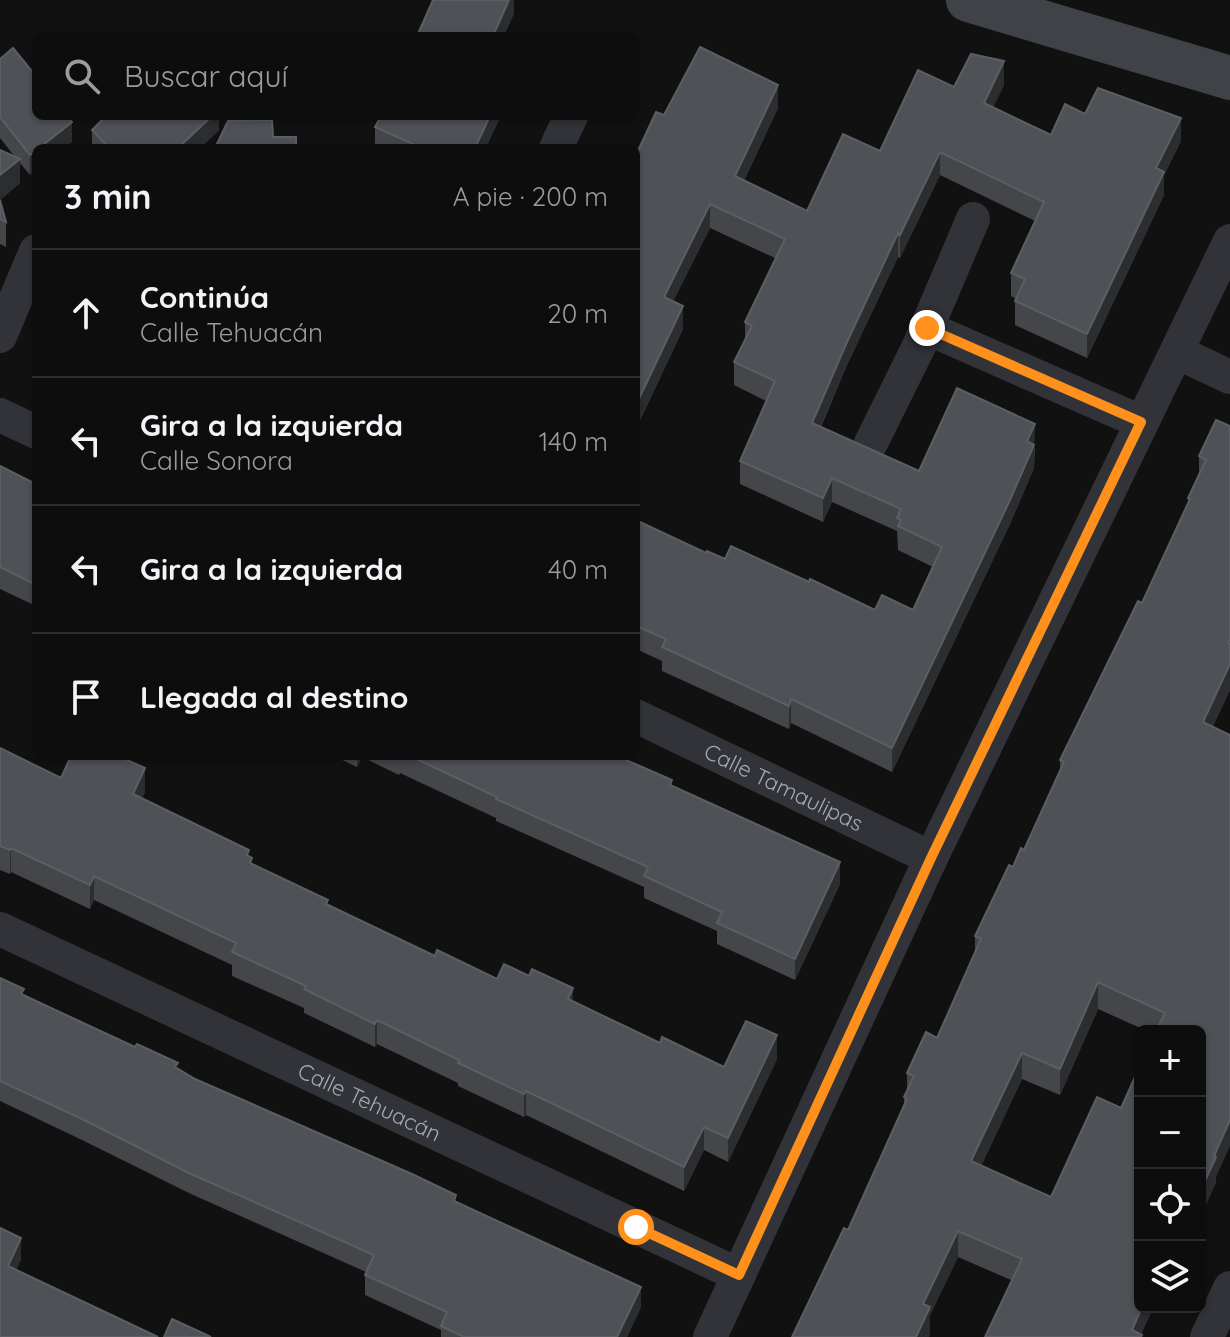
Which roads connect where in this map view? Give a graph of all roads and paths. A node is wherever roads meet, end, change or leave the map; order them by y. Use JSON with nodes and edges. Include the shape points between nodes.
{"nodes":[{"id":1,"x":968,"y":0,"type":"edge"},
{"id":2,"x":1230,"y":78,"type":"edge"},
{"id":3,"x":569,"y":120,"type":"edge"},
{"id":4,"x":558,"y":144,"type":"edge"},
{"id":5,"x":973,"y":219,"type":"dead end"},
{"id":6,"x":1230,"y":241,"type":"edge"},
{"id":7,"x":32,"y":260,"type":"edge"},
{"id":8,"x":927,"y":328,"type":"junction"},
{"id":9,"x":0,"y":336,"type":"edge"},
{"id":10,"x":1177,"y":352,"type":"junction"},
{"id":11,"x":1230,"y":377,"type":"edge"},
{"id":12,"x":0,"y":415,"type":"edge"},
{"id":13,"x":1141,"y":422,"type":"junction"},
{"id":14,"x":32,"y":430,"type":"edge"},
{"id":15,"x":871,"y":443,"type":"dead end"},
{"id":16,"x":640,"y":718,"type":"edge"},
{"id":17,"x":931,"y":858,"type":"junction"},
{"id":18,"x":0,"y":929,"type":"edge"},
{"id":19,"x":739,"y":1275,"type":"junction"},
{"id":20,"x":1230,"y":1288,"type":"edge"},
{"id":21,"x":710,"y":1337,"type":"edge"},
{"id":22,"x":1207,"y":1337,"type":"edge"}],
"edges":[{"from":1,"to":2,"type":"street"},
{"from":3,"to":4,"type":"street"},
{"from":5,"to":8,"type":"street"},
{"from":6,"to":10,"type":"street"},
{"from":7,"to":9,"type":"street"},
{"from":8,"to":13,"type":"street"},
{"from":8,"to":15,"type":"street"},
{"from":10,"to":11,"type":"street"},
{"from":10,"to":13,"type":"street"},
{"from":12,"to":14,"type":"street"},
{"from":13,"to":17,"type":"street"},
{"from":16,"to":17,"type":"street","name":"Calle Tamaulipas"},
{"from":17,"to":19,"type":"street"},
{"from":18,"to":19,"type":"street","name":"Calle Tehuacán"},
{"from":19,"to":21,"type":"street"},
{"from":20,"to":22,"type":"street"}]}
